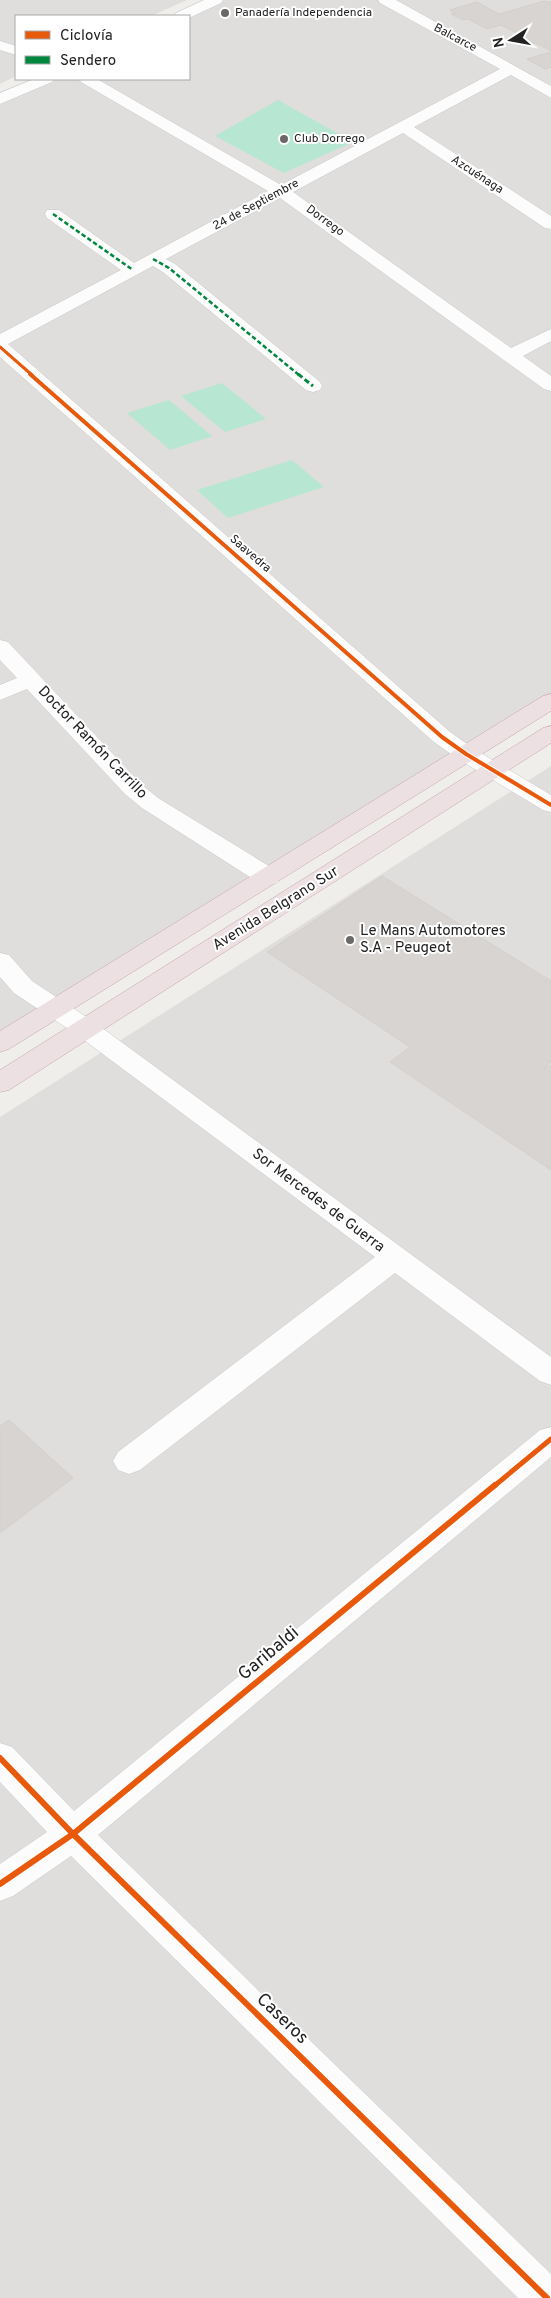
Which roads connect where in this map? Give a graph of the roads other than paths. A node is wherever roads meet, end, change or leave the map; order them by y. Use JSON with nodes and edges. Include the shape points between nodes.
{"nodes":[{"id":1,"x":216,"y":0,"type":"edge"},
{"id":2,"x":385,"y":0,"type":"edge"},
{"id":3,"x":183,"y":15,"type":"edge"},
{"id":4,"x":0,"y":45,"type":"edge"},
{"id":5,"x":15,"y":51,"type":"edge"},
{"id":6,"x":512,"y":69,"type":"junction"},
{"id":7,"x":45,"y":80,"type":"edge"},
{"id":8,"x":88,"y":80,"type":"edge"},
{"id":9,"x":551,"y":93,"type":"edge"},
{"id":10,"x":0,"y":99,"type":"edge"},
{"id":11,"x":404,"y":127,"type":"junction"},
{"id":12,"x":281,"y":191,"type":"junction"},
{"id":13,"x":53,"y":214,"type":"dead end"},
{"id":14,"x":551,"y":224,"type":"edge"},
{"id":15,"x":153,"y":260,"type":"junction"},
{"id":16,"x":134,"y":270,"type":"junction"},
{"id":17,"x":551,"y":334,"type":"edge"},
{"id":18,"x":0,"y":341,"type":"edge"},
{"id":19,"x":0,"y":347,"type":"edge"},
{"id":20,"x":511,"y":355,"type":"junction"},
{"id":21,"x":551,"y":385,"type":"edge"},
{"id":22,"x":313,"y":386,"type":"dead end"},
{"id":23,"x":0,"y":647,"type":"edge"},
{"id":24,"x":31,"y":680,"type":"junction"},
{"id":25,"x":0,"y":692,"type":"edge"},
{"id":26,"x":551,"y":701,"type":"edge"},
{"id":27,"x":551,"y":733,"type":"edge"},
{"id":28,"x":466,"y":754,"type":"junction"},
{"id":29,"x":492,"y":770,"type":"junction"},
{"id":30,"x":551,"y":805,"type":"edge"},
{"id":31,"x":268,"y":877,"type":"junction"},
{"id":32,"x":0,"y":960,"type":"edge"},
{"id":33,"x":55,"y":1009,"type":"junction"},
{"id":34,"x":85,"y":1028,"type":"junction"},
{"id":35,"x":0,"y":1043,"type":"edge"},
{"id":36,"x":0,"y":1083,"type":"edge"},
{"id":37,"x":394,"y":1258,"type":"junction"},
{"id":38,"x":551,"y":1373,"type":"edge"},
{"id":39,"x":551,"y":1439,"type":"edge"},
{"id":40,"x":129,"y":1461,"type":"dead end"},
{"id":41,"x":0,"y":1758,"type":"edge"},
{"id":42,"x":73,"y":1834,"type":"junction"},
{"id":43,"x":0,"y":1884,"type":"edge"},
{"id":44,"x":543,"y":2291,"type":"edge"}],
"edges":[{"from":1,"to":3,"type":"street"},
{"from":2,"to":6,"type":"street","name":"Balcarce"},
{"from":4,"to":5,"type":"street"},
{"from":6,"to":9,"type":"street","name":"Balcarce"},
{"from":6,"to":11,"type":"street","name":"24 de Septiembre"},
{"from":7,"to":10,"type":"street"},
{"from":8,"to":12,"type":"street","name":"Dorrego"},
{"from":11,"to":12,"type":"street","name":"24 de Septiembre"},
{"from":11,"to":14,"type":"street","name":"Azcuénaga"},
{"from":12,"to":15,"type":"street","name":"24 de Septiembre"},
{"from":12,"to":20,"type":"street","name":"Dorrego"},
{"from":13,"to":16,"type":"street"},
{"from":15,"to":16,"type":"street","name":"24 de Septiembre"},
{"from":15,"to":22,"type":"street","via":[[169,268]]},
{"from":16,"to":18,"type":"street","name":"24 de Septiembre"},
{"from":17,"to":20,"type":"street"},
{"from":19,"to":28,"type":"street","name":"Saavedra","via":[[435,731]]},
{"from":20,"to":21,"type":"street","name":"Dorrego"},
{"from":23,"to":24,"type":"street","name":"Doctor Ramón Carrillo"},
{"from":24,"to":25,"type":"street"},
{"from":24,"to":31,"type":"street","name":"Doctor Ramón Carrillo","via":[[133,789]]},
{"from":26,"to":28,"type":"highway","name":"Avenida Belgrano Sur"},
{"from":27,"to":29,"type":"highway","name":"Avenida Belgrano Sur"},
{"from":28,"to":29,"type":"street","name":"Saavedra"},
{"from":28,"to":31,"type":"highway","name":"Avenida Belgrano Sur"},
{"from":29,"to":30,"type":"street","name":"Saavedra"},
{"from":29,"to":34,"type":"highway","name":"Avenida Belgrano Sur"},
{"from":31,"to":33,"type":"highway","name":"Avenida Belgrano Sur"},
{"from":32,"to":33,"type":"street","name":"Sor Mercedes de Guerra","via":[[23,987]]},
{"from":33,"to":34,"type":"street","name":"Sor Mercedes de Guerra"},
{"from":33,"to":35,"type":"highway","name":"Avenida Belgrano Sur"},
{"from":34,"to":36,"type":"highway","name":"Avenida Belgrano Sur"},
{"from":34,"to":37,"type":"street","name":"Sor Mercedes de Guerra"},
{"from":37,"to":38,"type":"street","name":"Sor Mercedes de Guerra"},
{"from":37,"to":40,"type":"street"},
{"from":39,"to":42,"type":"street","name":"Garibaldi"},
{"from":41,"to":42,"type":"street","name":"Caseros"},
{"from":42,"to":43,"type":"street","name":"Garibaldi"},
{"from":42,"to":44,"type":"street","name":"Caseros"}]}
